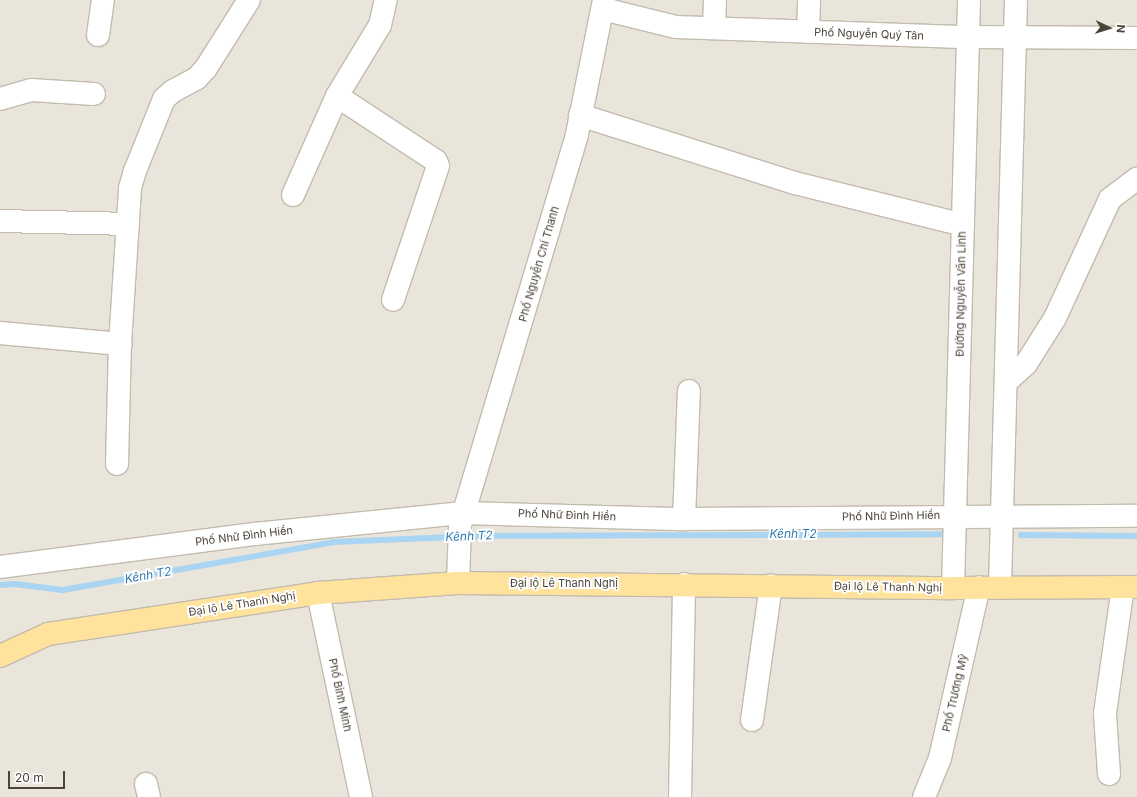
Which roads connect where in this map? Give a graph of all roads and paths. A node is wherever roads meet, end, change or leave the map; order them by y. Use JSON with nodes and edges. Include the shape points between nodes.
{"nodes":[{"id":1,"x":103,"y":0,"type":"edge"},
{"id":2,"x":249,"y":0,"type":"edge"},
{"id":3,"x":386,"y":0,"type":"edge"},
{"id":4,"x":715,"y":0,"type":"edge"},
{"id":5,"x":809,"y":0,"type":"edge"},
{"id":6,"x":969,"y":0,"type":"edge"},
{"id":7,"x":1016,"y":0,"type":"edge"},
{"id":8,"x":604,"y":4,"type":"edge"},
{"id":9,"x":714,"y":28,"type":"junction"},
{"id":10,"x":808,"y":32,"type":"junction"},
{"id":11,"x":98,"y":35,"type":"dead end"},
{"id":12,"x":968,"y":37,"type":"junction"},
{"id":13,"x":1015,"y":38,"type":"junction"},
{"id":14,"x":1137,"y":38,"type":"edge"},
{"id":15,"x":94,"y":94,"type":"dead end"},
{"id":16,"x":337,"y":96,"type":"junction"},
{"id":17,"x":0,"y":99,"type":"edge"},
{"id":18,"x":580,"y":115,"type":"junction"},
{"id":19,"x":1137,"y":180,"type":"edge"},
{"id":20,"x":293,"y":195,"type":"dead end"},
{"id":21,"x":0,"y":221,"type":"edge"},
{"id":22,"x":128,"y":224,"type":"junction"},
{"id":23,"x":963,"y":225,"type":"junction"},
{"id":24,"x":393,"y":300,"type":"dead end"},
{"id":25,"x":0,"y":333,"type":"edge"},
{"id":26,"x":120,"y":344,"type":"junction"},
{"id":27,"x":1006,"y":382,"type":"junction"},
{"id":28,"x":689,"y":391,"type":"dead end"},
{"id":29,"x":117,"y":464,"type":"dead end"},
{"id":30,"x":955,"y":516,"type":"junction"},
{"id":31,"x":1002,"y":516,"type":"junction"},
{"id":32,"x":1137,"y":516,"type":"edge"},
{"id":33,"x":461,"y":519,"type":"junction"},
{"id":34,"x":684,"y":519,"type":"junction"},
{"id":35,"x":0,"y":567,"type":"edge"},
{"id":36,"x":458,"y":583,"type":"junction"},
{"id":37,"x":684,"y":584,"type":"junction"},
{"id":38,"x":771,"y":585,"type":"junction"},
{"id":39,"x":990,"y":587,"type":"junction"},
{"id":40,"x":1130,"y":587,"type":"edge"},
{"id":41,"x":953,"y":588,"type":"junction"},
{"id":42,"x":318,"y":593,"type":"junction"},
{"id":43,"x":0,"y":656,"type":"edge"},
{"id":44,"x":752,"y":720,"type":"dead end"},
{"id":45,"x":1109,"y":774,"type":"dead end"},
{"id":46,"x":361,"y":797,"type":"edge"},
{"id":47,"x":680,"y":797,"type":"edge"},
{"id":48,"x":924,"y":797,"type":"edge"}],
"edges":[{"from":1,"to":11,"type":"street"},
{"from":2,"to":22,"type":"street","via":[[206,68],[197,78],[164,99],[130,188]]},
{"from":3,"to":16,"type":"street","via":[[380,25]]},
{"from":4,"to":9,"type":"street"},
{"from":5,"to":10,"type":"street"},
{"from":6,"to":12,"type":"street","name":"Đường Nguyễn Văn Linh"},
{"from":7,"to":13,"type":"street"},
{"from":8,"to":9,"type":"street","name":"Phố Nguyễn Quý Tân","via":[[676,27]]},
{"from":8,"to":18,"type":"street","name":"Phố Nguyễn Chí Thanh"},
{"from":9,"to":10,"type":"street","name":"Phố Nguyễn Quý Tân"},
{"from":10,"to":12,"type":"street","name":"Phố Nguyễn Quý Tân"},
{"from":12,"to":13,"type":"street","name":"Phố Nguyễn Quý Tân"},
{"from":12,"to":23,"type":"street","name":"Đường Nguyễn Văn Linh"},
{"from":13,"to":14,"type":"street","name":"Phố Nguyễn Quý Tân"},
{"from":13,"to":27,"type":"street"},
{"from":15,"to":17,"type":"street","via":[[30,90]]},
{"from":16,"to":20,"type":"street"},
{"from":16,"to":24,"type":"street","via":[[436,161],[438,166]]},
{"from":18,"to":23,"type":"street","via":[[795,183]]},
{"from":18,"to":33,"type":"street","name":"Phố Nguyễn Chí Thanh","via":[[524,317]]},
{"from":19,"to":27,"type":"street","via":[[1110,199],[1055,318],[1026,364]]},
{"from":21,"to":22,"type":"street"},
{"from":22,"to":26,"type":"street"},
{"from":23,"to":30,"type":"street","name":"Đường Nguyễn Văn Linh"},
{"from":25,"to":26,"type":"street"},
{"from":26,"to":29,"type":"street"},
{"from":27,"to":31,"type":"street"},
{"from":28,"to":34,"type":"street"},
{"from":30,"to":31,"type":"street","name":"Phố Nhữ Đình Hiền"},
{"from":30,"to":34,"type":"street","name":"Phố Nhữ Đình Hiền"},
{"from":30,"to":41,"type":"street","name":"Đường Nguyễn Văn Linh"},
{"from":31,"to":32,"type":"street","name":"Phố Nhữ Đình Hiền"},
{"from":31,"to":39,"type":"street"},
{"from":33,"to":34,"type":"street","name":"Phố Nhữ Đình Hiền"},
{"from":33,"to":35,"type":"street","name":"Phố Nhữ Đình Hiền","via":[[255,534]]},
{"from":33,"to":36,"type":"street","name":"Phố Nguyễn Chí Thanh"},
{"from":36,"to":37,"type":"main road","name":"Đại lộ Lê Thanh Nghị"},
{"from":36,"to":42,"type":"main road","name":"Đại lộ Lê Thanh Nghị"},
{"from":37,"to":38,"type":"main road","name":"Đại lộ Lê Thanh Nghị"},
{"from":37,"to":47,"type":"street"},
{"from":38,"to":41,"type":"main road","name":"Đại lộ Lê Thanh Nghị"},
{"from":38,"to":44,"type":"street"},
{"from":39,"to":40,"type":"main road","name":"Đại lộ Lê Thanh Nghị"},
{"from":39,"to":41,"type":"main road","name":"Đại lộ Lê Thanh Nghị"},
{"from":39,"to":48,"type":"street","name":"Phố Trương Mỹ","via":[[940,758]]},
{"from":40,"to":45,"type":"street","via":[[1105,713]]},
{"from":42,"to":43,"type":"main road","name":"Đại lộ Lê Thanh Nghị","via":[[48,634]]},
{"from":42,"to":46,"type":"street","name":"Phố Bình Minh"}]}
